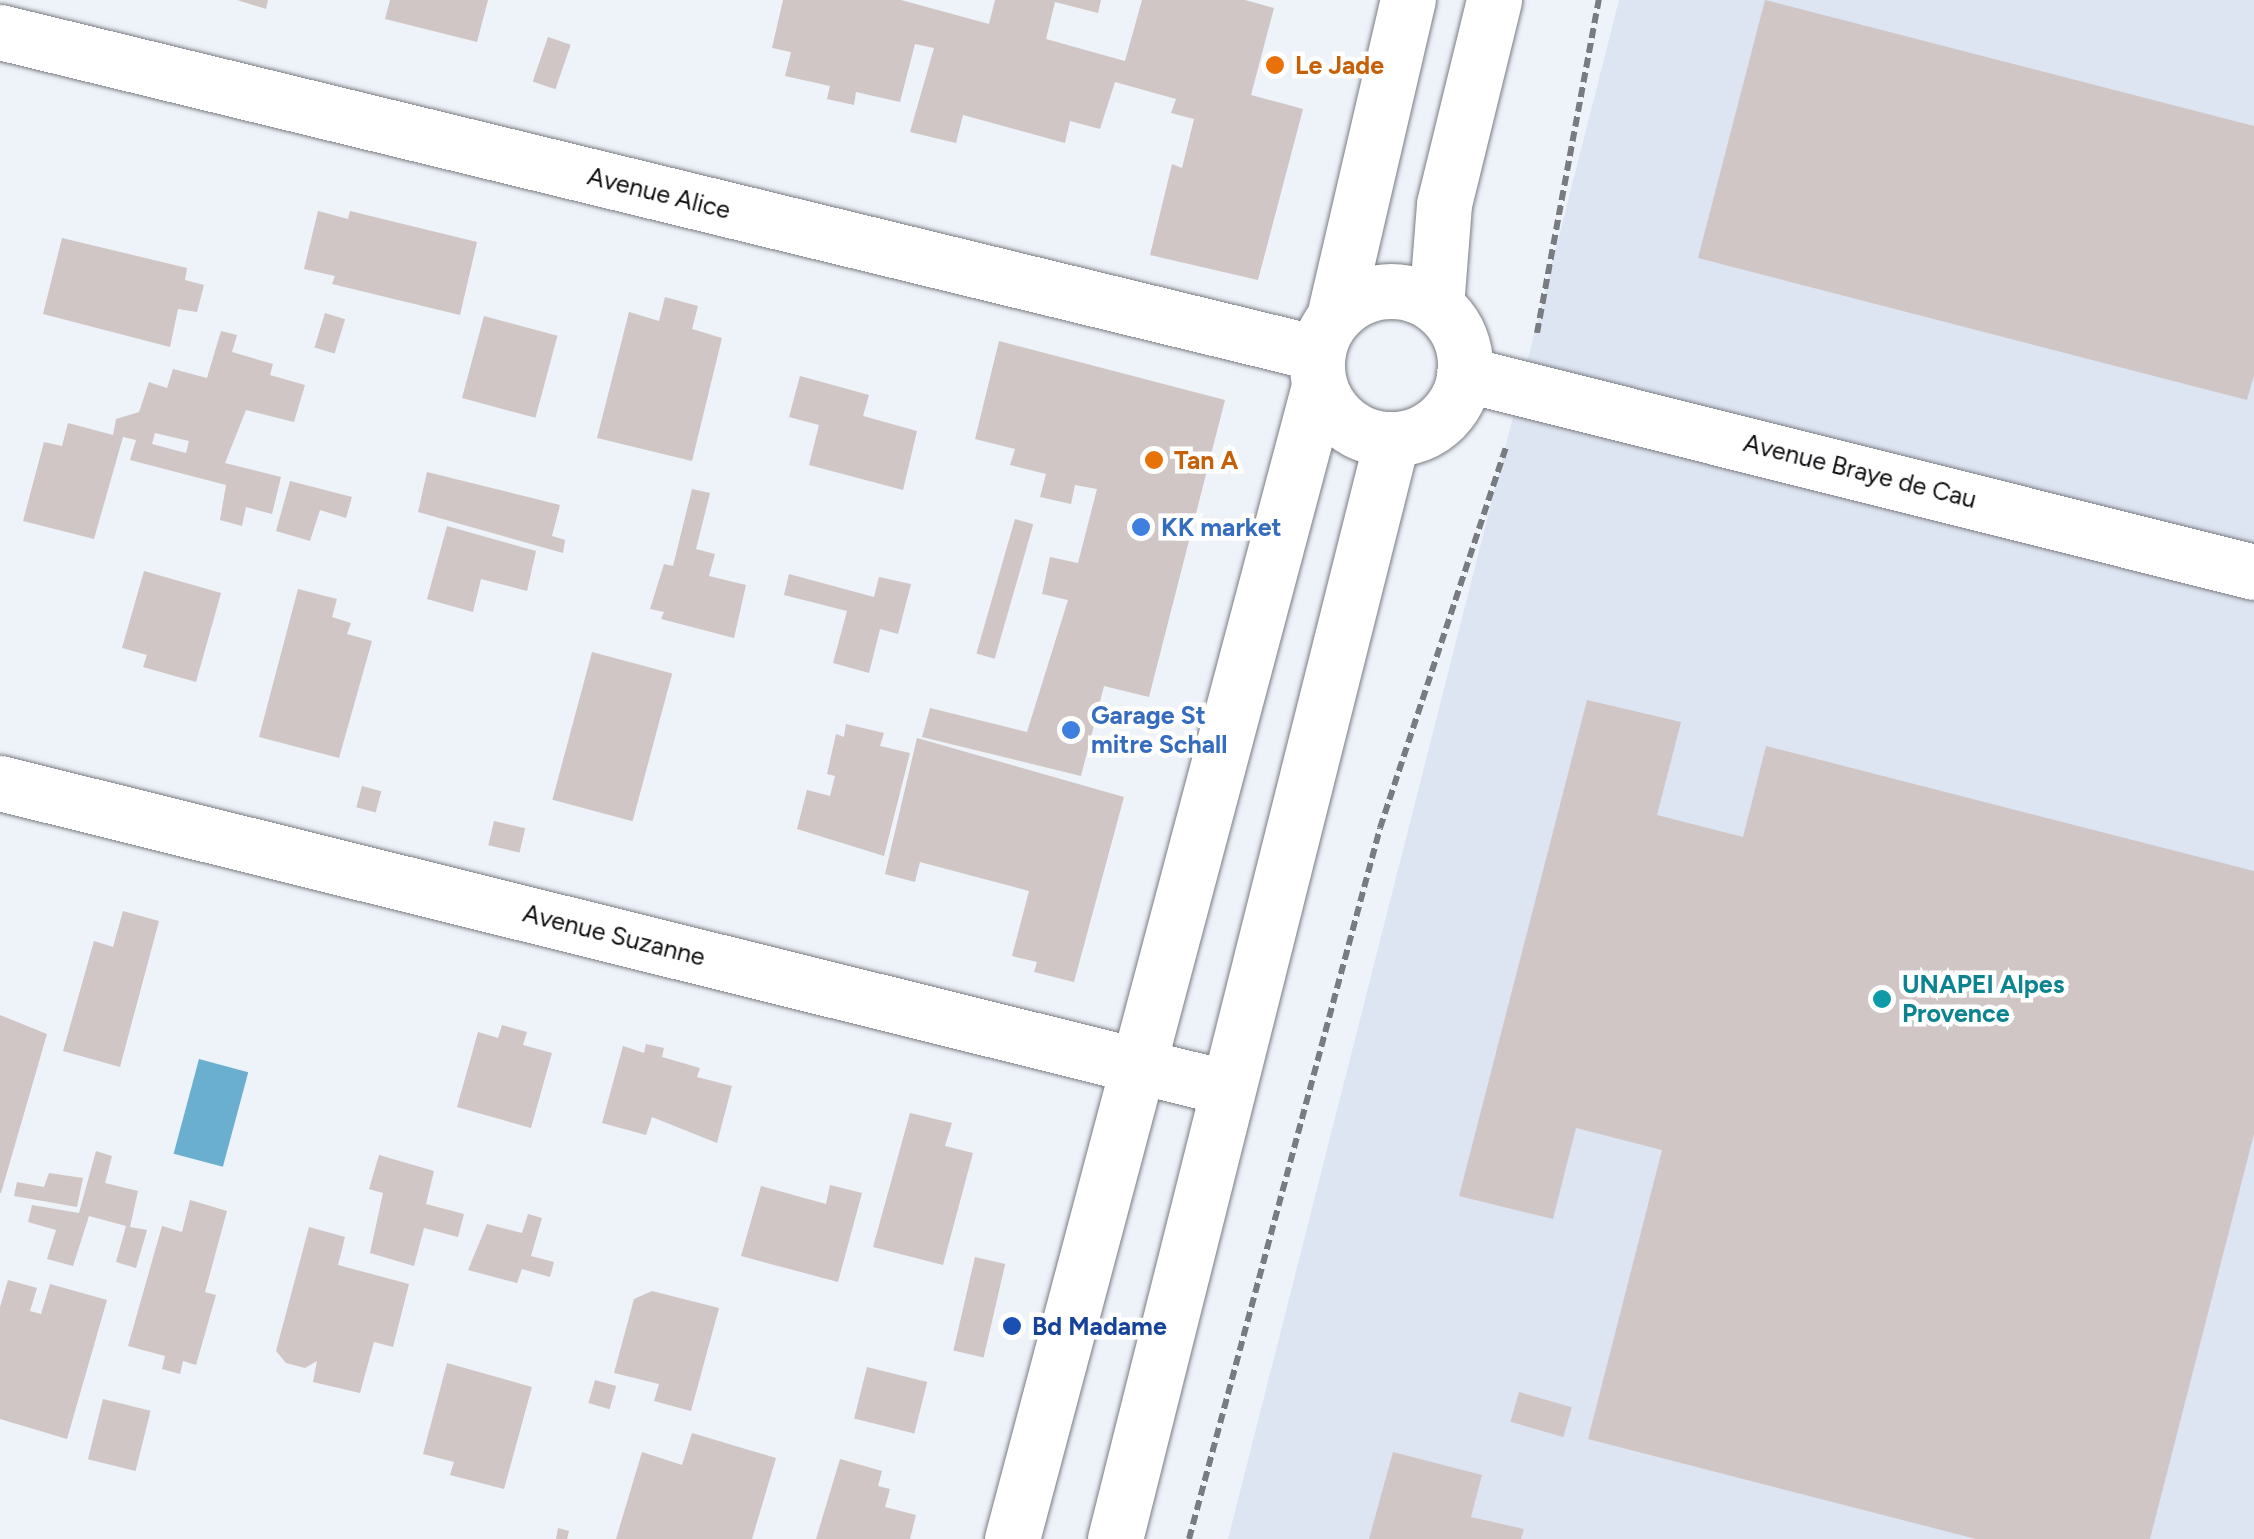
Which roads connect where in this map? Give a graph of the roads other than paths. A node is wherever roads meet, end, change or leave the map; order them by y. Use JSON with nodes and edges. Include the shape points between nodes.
{"nodes":[{"id":1,"x":1408,"y":0,"type":"edge"},
{"id":2,"x":1494,"y":0,"type":"edge"},
{"id":3,"x":0,"y":32,"type":"edge"},
{"id":4,"x":1436,"y":306,"type":"junction"},
{"id":5,"x":1324,"y":352,"type":"junction"},
{"id":6,"x":1464,"y":374,"type":"junction"},
{"id":7,"x":1392,"y":440,"type":"junction"},
{"id":8,"x":2254,"y":572,"type":"edge"},
{"id":9,"x":0,"y":783,"type":"edge"},
{"id":10,"x":1135,"y":1064,"type":"junction"},
{"id":11,"x":1228,"y":1088,"type":"junction"},
{"id":12,"x":1012,"y":1539,"type":"edge"},
{"id":13,"x":1115,"y":1539,"type":"edge"}],
"edges":[{"from":1,"to":5,"type":"street"},
{"from":2,"to":4,"type":"street","via":[[1444,204]]},
{"from":3,"to":5,"type":"street","name":"Avenue Alice"},
{"from":4,"to":5,"type":"street","via":[[1406,293],[1372,293]]},
{"from":4,"to":6,"type":"street","via":[[1454,325]]},
{"from":5,"to":7,"type":"street","via":[[1346,425]]},
{"from":5,"to":10,"type":"street"},
{"from":6,"to":7,"type":"street","via":[[1460,394],[1433,426]]},
{"from":6,"to":8,"type":"street","name":"Avenue Braye de Cau"},
{"from":7,"to":11,"type":"street"},
{"from":9,"to":10,"type":"street","name":"Avenue Suzanne"},
{"from":10,"to":11,"type":"street","name":"Avenue Suzanne"},
{"from":10,"to":12,"type":"street"},
{"from":11,"to":13,"type":"street"}]}
